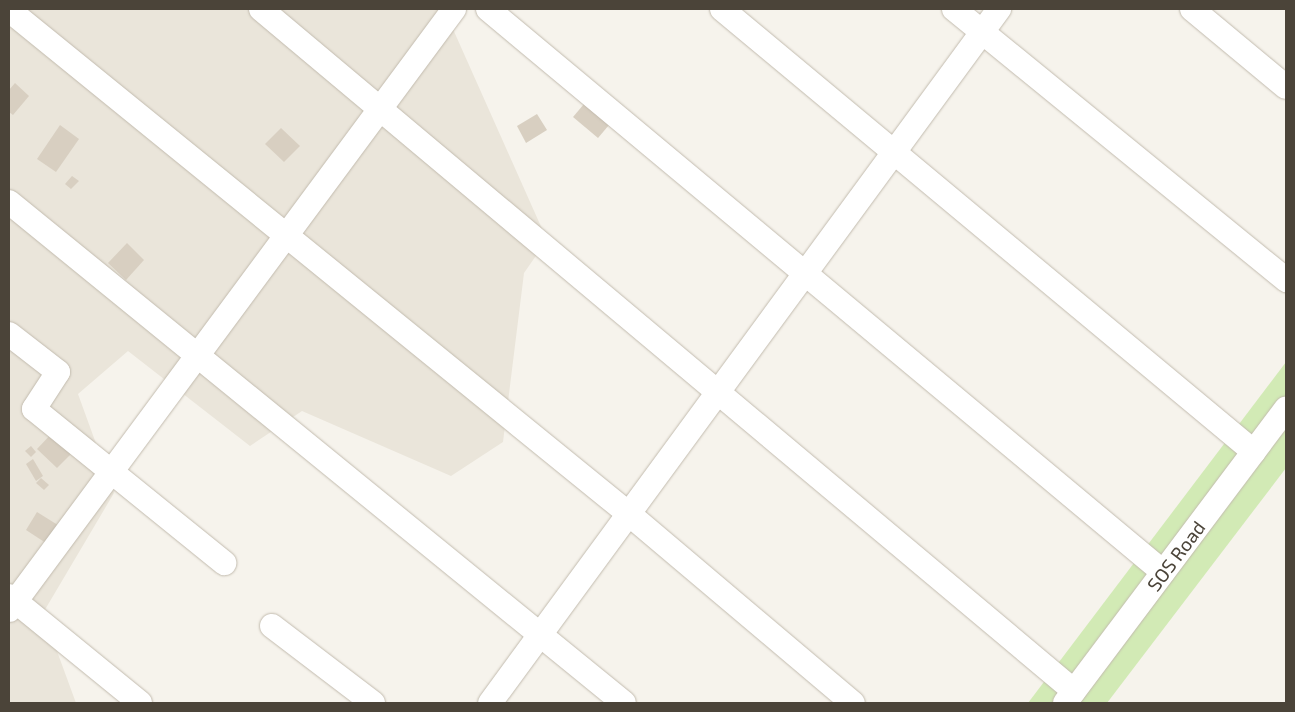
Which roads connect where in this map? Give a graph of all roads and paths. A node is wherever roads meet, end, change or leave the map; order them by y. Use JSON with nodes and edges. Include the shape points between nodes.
{"nodes":[{"id":1,"x":261,"y":9,"type":"edge"},
{"id":2,"x":454,"y":9,"type":"edge"},
{"id":3,"x":488,"y":9,"type":"edge"},
{"id":4,"x":722,"y":9,"type":"edge"},
{"id":5,"x":954,"y":9,"type":"edge"},
{"id":6,"x":999,"y":9,"type":"edge"},
{"id":7,"x":1192,"y":9,"type":"edge"},
{"id":8,"x":9,"y":10,"type":"edge"},
{"id":9,"x":982,"y":32,"type":"junction"},
{"id":10,"x":1286,"y":87,"type":"edge"},
{"id":11,"x":382,"y":108,"type":"junction"},
{"id":12,"x":894,"y":152,"type":"junction"},
{"id":13,"x":9,"y":202,"type":"edge"},
{"id":14,"x":287,"y":238,"type":"junction"},
{"id":15,"x":805,"y":274,"type":"junction"},
{"id":16,"x":1286,"y":280,"type":"edge"},
{"id":17,"x":9,"y":334,"type":"edge"},
{"id":18,"x":200,"y":357,"type":"junction"},
{"id":19,"x":718,"y":391,"type":"junction"},
{"id":20,"x":1286,"y":409,"type":"edge"},
{"id":21,"x":1254,"y":452,"type":"junction"},
{"id":22,"x":112,"y":473,"type":"junction"},
{"id":23,"x":629,"y":514,"type":"junction"},
{"id":24,"x":224,"y":563,"type":"dead end"},
{"id":25,"x":1163,"y":572,"type":"junction"},
{"id":26,"x":11,"y":603,"type":"edge"},
{"id":27,"x":272,"y":626,"type":"dead end"},
{"id":28,"x":541,"y":634,"type":"junction"},
{"id":29,"x":1070,"y":697,"type":"edge"},
{"id":30,"x":140,"y":703,"type":"edge"},
{"id":31,"x":373,"y":703,"type":"edge"},
{"id":32,"x":490,"y":703,"type":"edge"},
{"id":33,"x":624,"y":703,"type":"edge"},
{"id":34,"x":853,"y":703,"type":"edge"}],
"edges":[{"from":1,"to":11,"type":"street"},
{"from":2,"to":11,"type":"street"},
{"from":3,"to":15,"type":"street"},
{"from":4,"to":12,"type":"street"},
{"from":5,"to":9,"type":"street"},
{"from":6,"to":9,"type":"street"},
{"from":7,"to":10,"type":"street"},
{"from":8,"to":14,"type":"street"},
{"from":9,"to":12,"type":"street"},
{"from":9,"to":16,"type":"street"},
{"from":11,"to":14,"type":"street"},
{"from":11,"to":19,"type":"street"},
{"from":12,"to":15,"type":"street"},
{"from":12,"to":21,"type":"street"},
{"from":13,"to":18,"type":"street"},
{"from":14,"to":18,"type":"street"},
{"from":14,"to":23,"type":"street"},
{"from":15,"to":19,"type":"street"},
{"from":15,"to":25,"type":"street"},
{"from":17,"to":22,"type":"street","via":[[58,372],[34,409]]},
{"from":18,"to":22,"type":"street"},
{"from":18,"to":28,"type":"street"},
{"from":19,"to":23,"type":"street"},
{"from":19,"to":29,"type":"street"},
{"from":20,"to":21,"type":"street","name":"SOS Road"},
{"from":21,"to":25,"type":"street","name":"SOS Road"},
{"from":22,"to":24,"type":"street"},
{"from":22,"to":26,"type":"street"},
{"from":23,"to":28,"type":"street"},
{"from":23,"to":34,"type":"street"},
{"from":25,"to":29,"type":"street","name":"SOS Road"},
{"from":26,"to":30,"type":"street"},
{"from":27,"to":31,"type":"street"},
{"from":28,"to":32,"type":"street"},
{"from":28,"to":33,"type":"street"}]}
